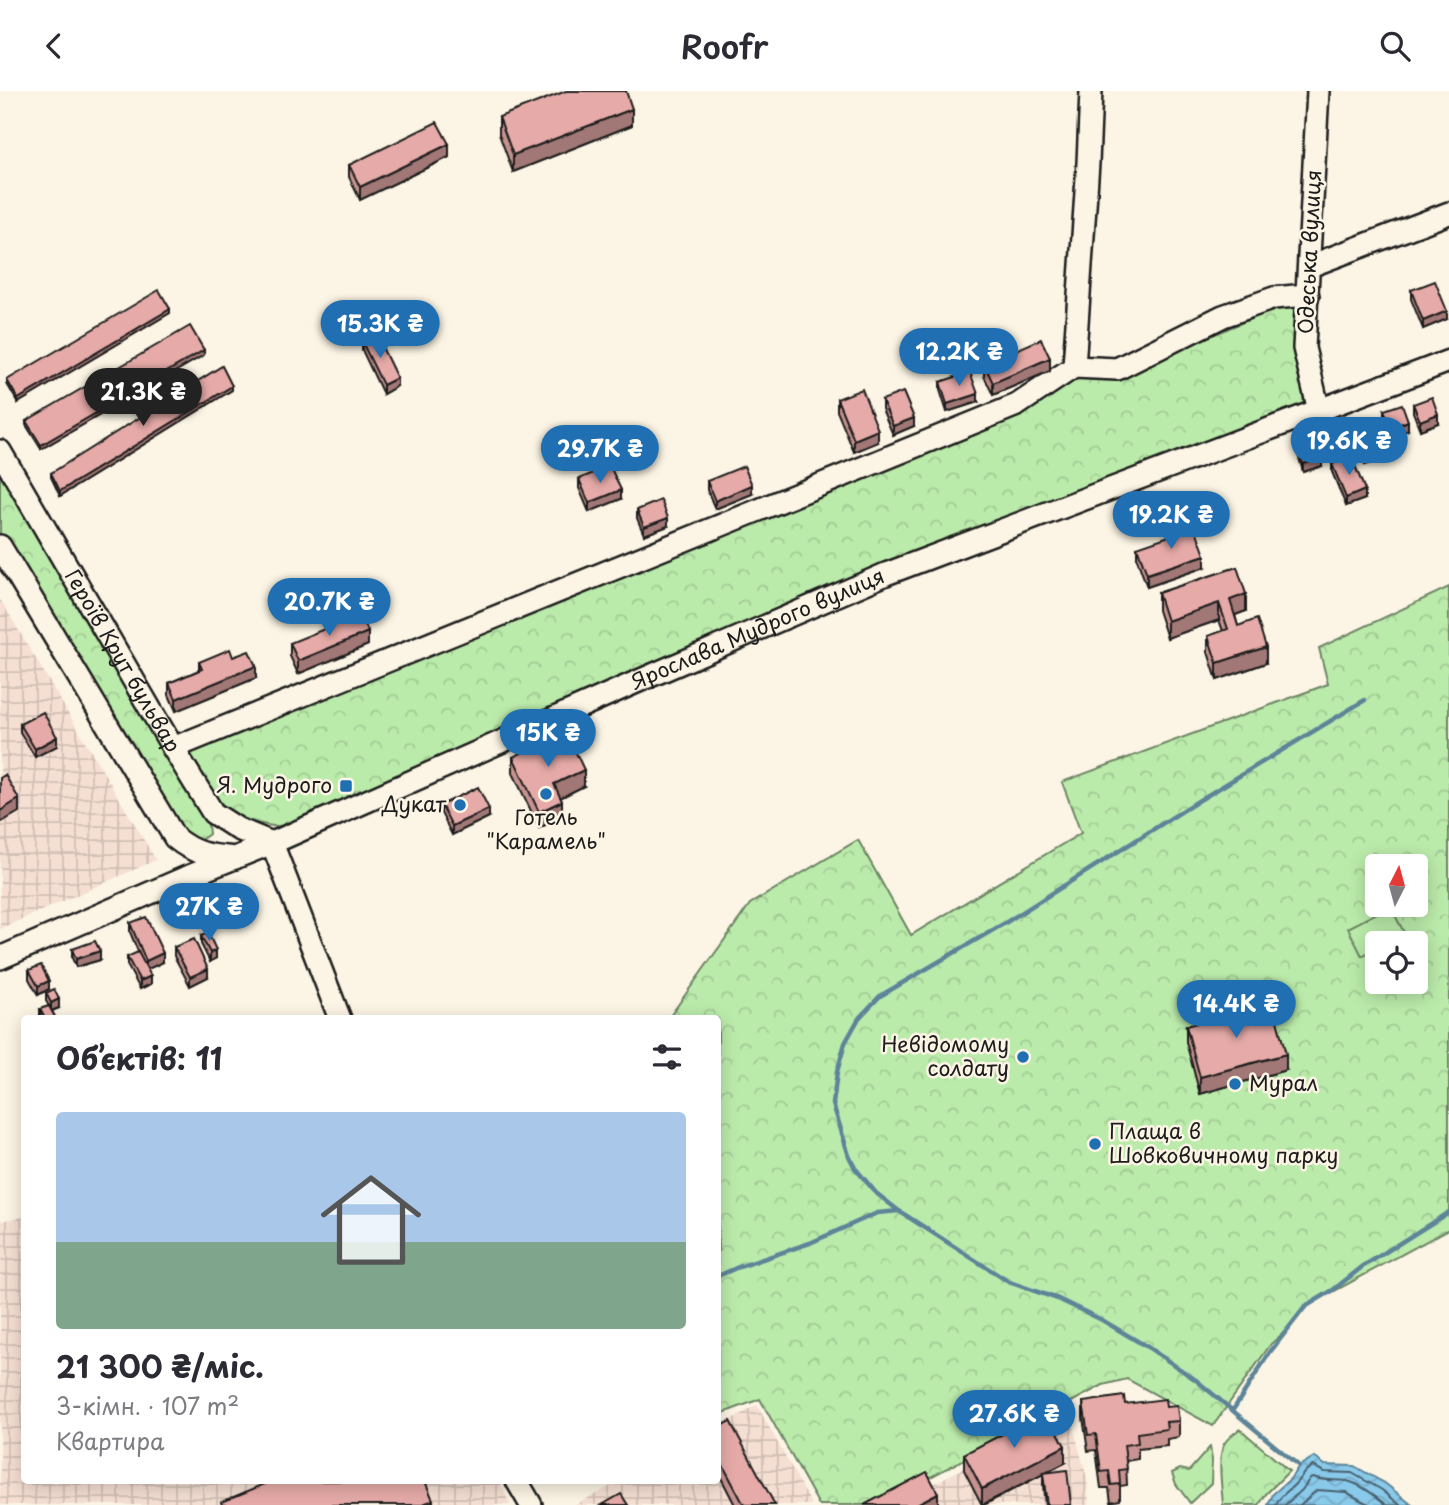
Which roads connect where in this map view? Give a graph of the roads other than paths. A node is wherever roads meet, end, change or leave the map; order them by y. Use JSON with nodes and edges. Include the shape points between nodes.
{"nodes":[{"id":1,"x":1090,"y":91,"type":"edge"},
{"id":2,"x":1318,"y":91,"type":"edge"},
{"id":3,"x":1449,"y":213,"type":"edge"},
{"id":4,"x":1310,"y":266,"type":"junction"},
{"id":5,"x":1308,"y":296,"type":"junction"},
{"id":6,"x":1449,"y":361,"type":"edge"},
{"id":7,"x":1074,"y":367,"type":"junction"},
{"id":8,"x":1319,"y":411,"type":"junction"},
{"id":9,"x":0,"y":451,"type":"edge"},
{"id":10,"x":0,"y":546,"type":"edge"},
{"id":11,"x":173,"y":748,"type":"junction"},
{"id":12,"x":272,"y":843,"type":"junction"},
{"id":13,"x":237,"y":859,"type":"junction"},
{"id":14,"x":0,"y":958,"type":"edge"},
{"id":15,"x":338,"y":1015,"type":"edge"},
{"id":16,"x":519,"y":1484,"type":"edge"},
{"id":17,"x":531,"y":1505,"type":"edge"}],
"edges":[{"from":1,"to":7,"type":"street"},
{"from":2,"to":4,"type":"street","name":"Одеська вулиця"},
{"from":3,"to":4,"type":"street"},
{"from":4,"to":5,"type":"street","name":"Одеська вулиця"},
{"from":5,"to":7,"type":"street","via":[[1274,298],[1223,316],[1117,369]]},
{"from":5,"to":8,"type":"street","name":"Одеська вулиця","via":[[1304,348]]},
{"from":6,"to":8,"type":"street","name":"Ярослава Мудрого вулиця"},
{"from":7,"to":11,"type":"street","via":[[1017,405]]},
{"from":8,"to":12,"type":"street","name":"Ярослава Мудрого вулиця","via":[[886,573]]},
{"from":9,"to":11,"type":"street","name":"Героїв Крут бульвар"},
{"from":10,"to":13,"type":"street","name":"Героїв Крут бульвар","via":[[175,838],[202,854]]},
{"from":11,"to":12,"type":"street","name":"Героїв Крут бульвар","via":[[213,813]]},
{"from":12,"to":13,"type":"street","name":"Ярослава Мудрого вулиця"},
{"from":12,"to":15,"type":"street"},
{"from":13,"to":14,"type":"street","name":"Ярослава Мудрого вулиця"},
{"from":16,"to":17,"type":"street"}]}
